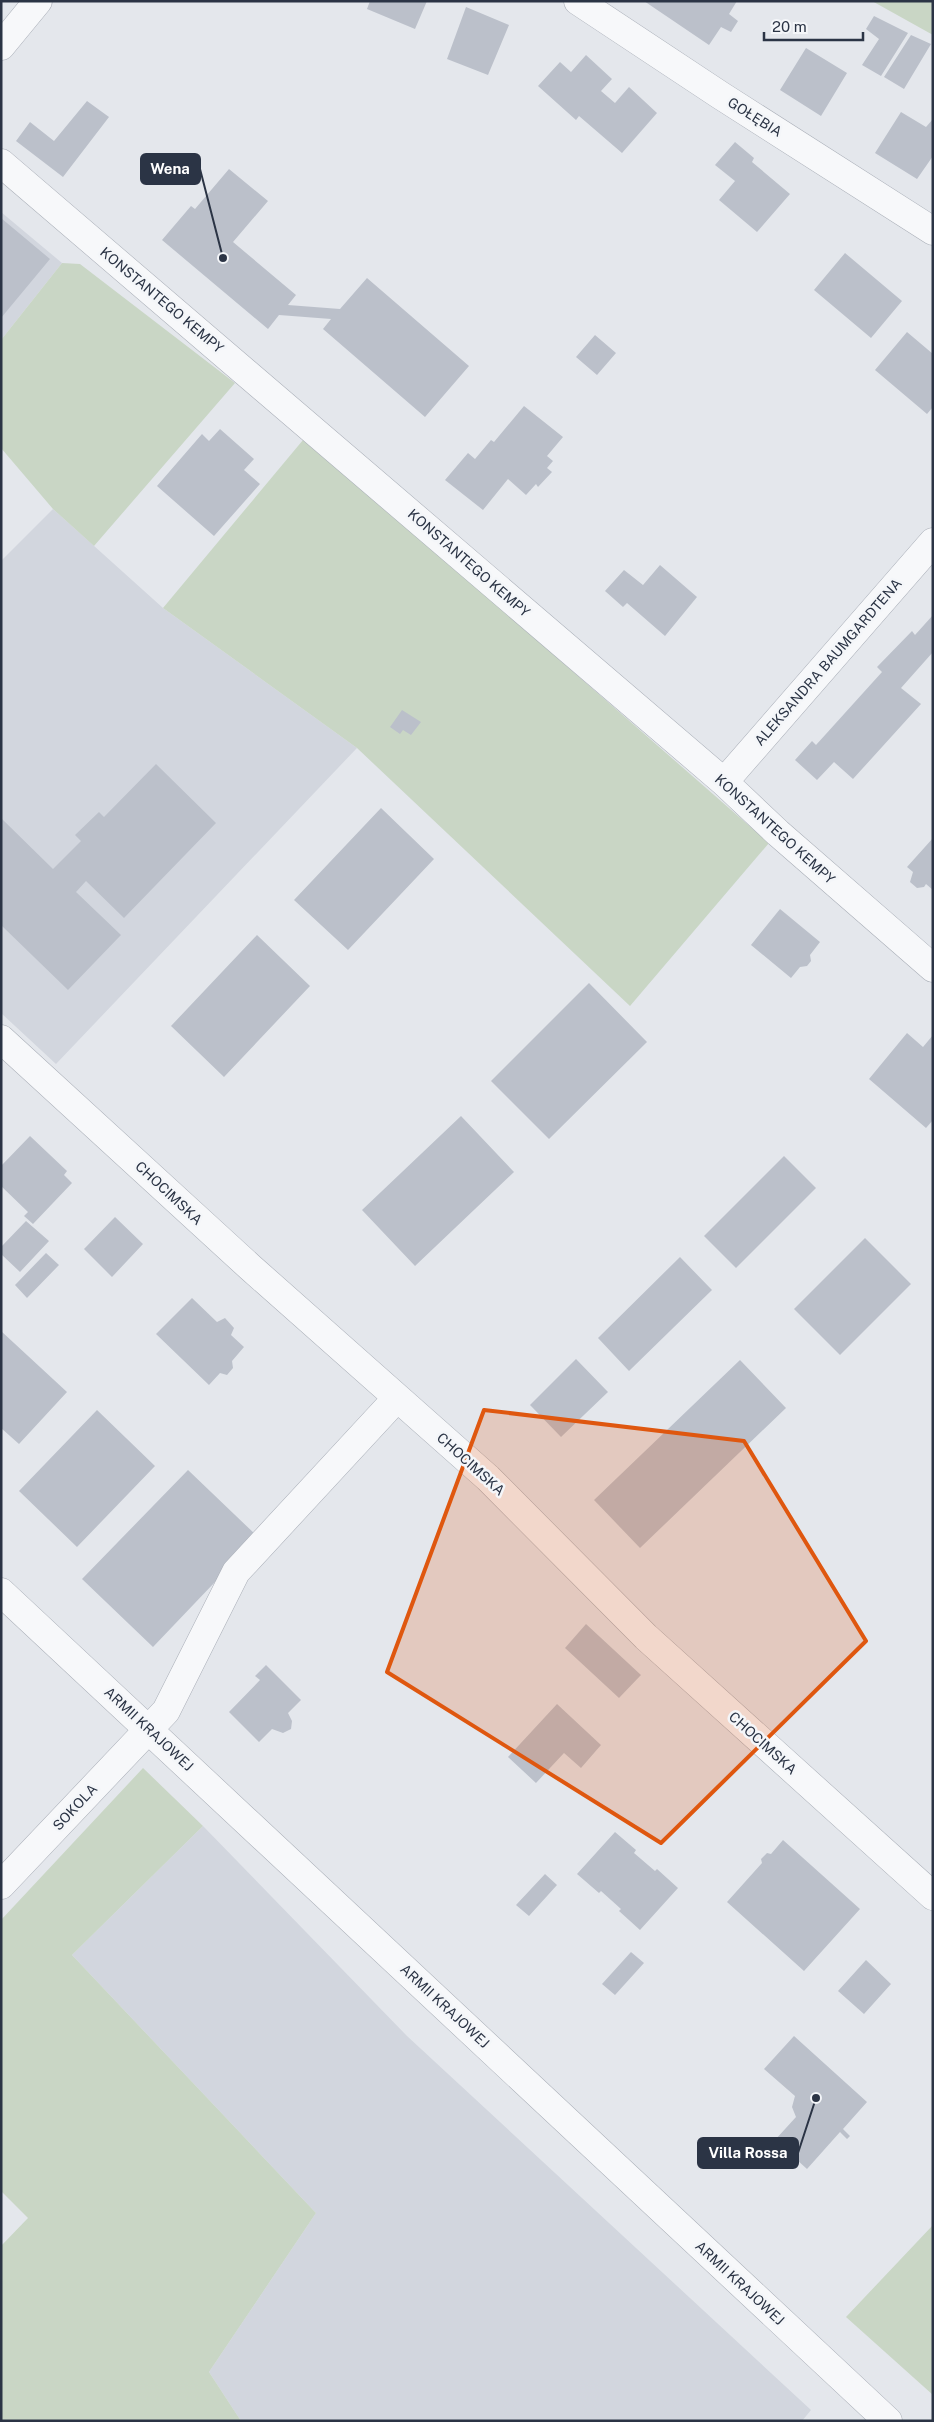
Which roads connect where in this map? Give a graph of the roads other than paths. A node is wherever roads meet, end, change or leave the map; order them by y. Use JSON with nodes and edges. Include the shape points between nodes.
{"nodes":[{"id":1,"x":38,"y":1,"type":"edge"},
{"id":2,"x":578,"y":1,"type":"edge"},
{"id":3,"x":1,"y":46,"type":"edge"},
{"id":4,"x":1,"y":163,"type":"edge"},
{"id":5,"x":933,"y":230,"type":"edge"},
{"id":6,"x":933,"y":542,"type":"edge"},
{"id":7,"x":724,"y":782,"type":"junction"},
{"id":8,"x":933,"y":968,"type":"edge"},
{"id":9,"x":1,"y":1038,"type":"edge"},
{"id":10,"x":397,"y":1398,"type":"junction"},
{"id":11,"x":1,"y":1592,"type":"edge"},
{"id":12,"x":149,"y":1729,"type":"junction"},
{"id":13,"x":1,"y":1885,"type":"edge"},
{"id":14,"x":933,"y":1896,"type":"edge"},
{"id":15,"x":888,"y":2421,"type":"edge"}],
"edges":[{"from":1,"to":3,"type":"street"},
{"from":2,"to":5,"type":"street","name":"GOŁĘBIA"},
{"from":4,"to":7,"type":"street","name":"KONSTANTEGO KEMPY"},
{"from":6,"to":7,"type":"street","name":"ALEKSANDRA BAUMGARDTENA"},
{"from":7,"to":8,"type":"street","name":"KONSTANTEGO KEMPY"},
{"from":9,"to":10,"type":"street","name":"CHOCIMSKA"},
{"from":10,"to":12,"type":"street","name":"SOKOLA","via":[[236,1572],[166,1711]]},
{"from":10,"to":14,"type":"street","name":"CHOCIMSKA","via":[[488,1478],[646,1637]]},
{"from":11,"to":12,"type":"street","name":"ARMII KRAJOWEJ"},
{"from":12,"to":13,"type":"street","name":"SOKOLA"},
{"from":12,"to":15,"type":"street","name":"ARMII KRAJOWEJ"}]}
